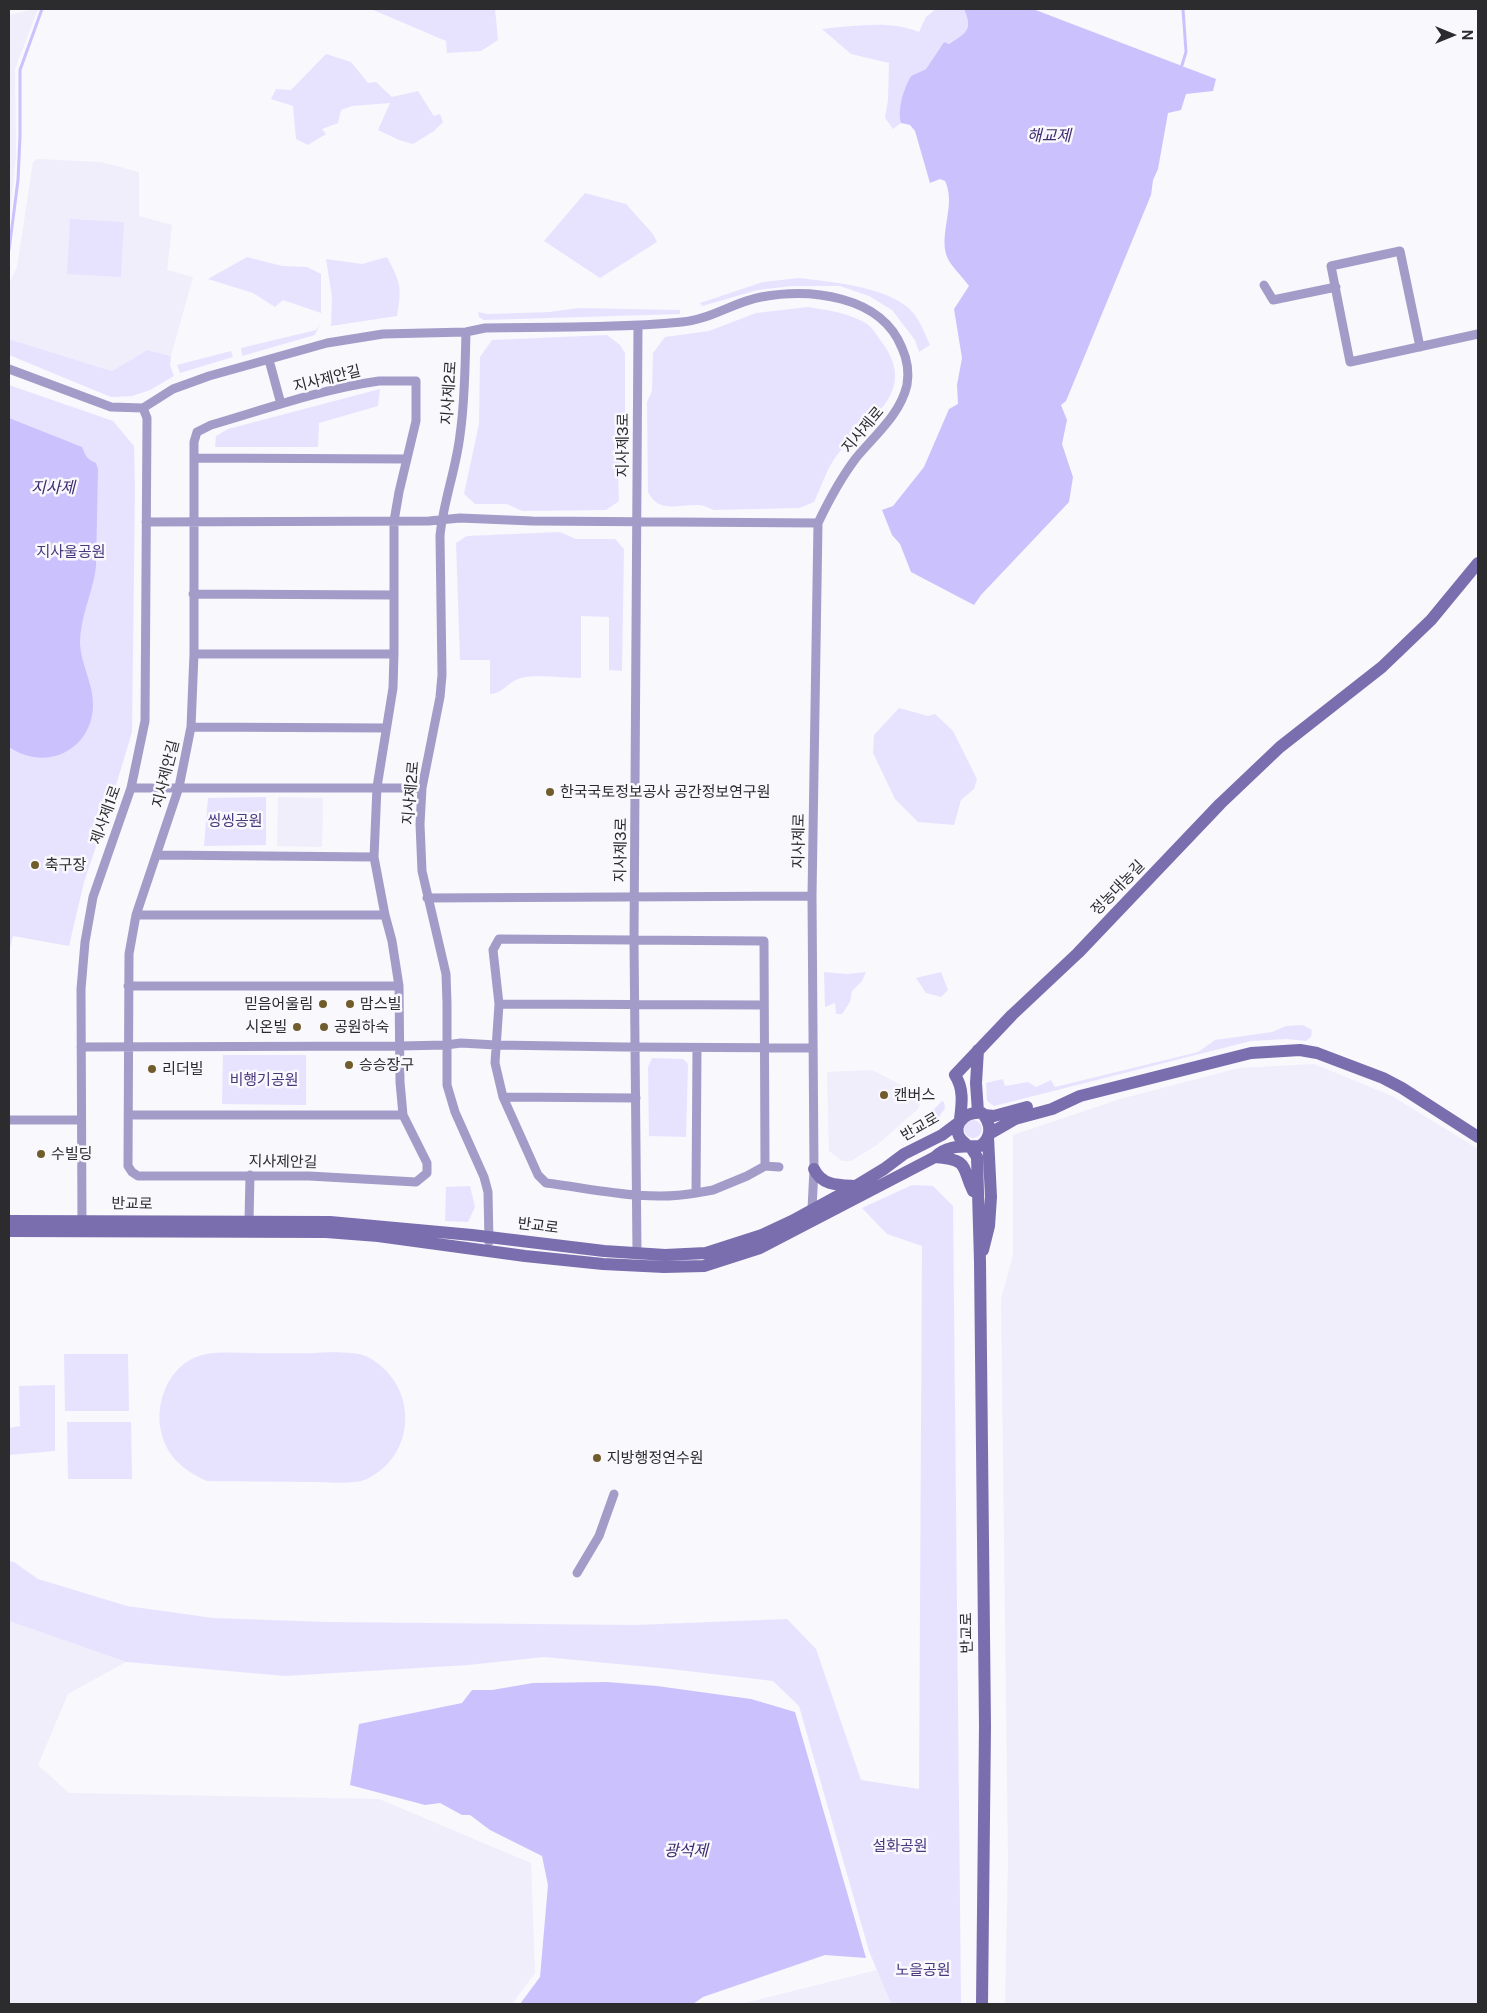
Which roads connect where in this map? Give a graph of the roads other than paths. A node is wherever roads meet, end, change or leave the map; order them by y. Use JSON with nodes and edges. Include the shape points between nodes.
{"nodes":[{"id":1,"x":1264,"y":285,"type":"dead end"},
{"id":2,"x":1336,"y":287,"type":"junction"},
{"id":3,"x":638,"y":326,"type":"junction"},
{"id":4,"x":466,"y":332,"type":"junction"},
{"id":5,"x":1478,"y":334,"type":"edge"},
{"id":6,"x":1420,"y":347,"type":"junction"},
{"id":7,"x":269,"y":360,"type":"junction"},
{"id":8,"x":9,"y":369,"type":"edge"},
{"id":9,"x":280,"y":404,"type":"junction"},
{"id":10,"x":143,"y":408,"type":"junction"},
{"id":11,"x":194,"y":458,"type":"junction"},
{"id":12,"x":407,"y":459,"type":"junction"},
{"id":13,"x":394,"y":520,"type":"junction"},
{"id":14,"x":192,"y":521,"type":"junction"},
{"id":15,"x":442,"y":521,"type":"junction"},
{"id":16,"x":636,"y":521,"type":"junction"},
{"id":17,"x":146,"y":522,"type":"junction"},
{"id":18,"x":818,"y":524,"type":"junction"},
{"id":19,"x":1478,"y":563,"type":"edge"},
{"id":20,"x":193,"y":594,"type":"junction"},
{"id":21,"x":393,"y":594,"type":"junction"},
{"id":22,"x":194,"y":654,"type":"junction"},
{"id":23,"x":394,"y":654,"type":"junction"},
{"id":24,"x":191,"y":727,"type":"junction"},
{"id":25,"x":386,"y":728,"type":"junction"},
{"id":26,"x":180,"y":787,"type":"junction"},
{"id":27,"x":377,"y":787,"type":"junction"},
{"id":28,"x":131,"y":788,"type":"junction"},
{"id":29,"x":422,"y":788,"type":"junction"},
{"id":30,"x":157,"y":855,"type":"junction"},
{"id":31,"x":374,"y":857,"type":"junction"},
{"id":32,"x":634,"y":896,"type":"junction"},
{"id":33,"x":812,"y":896,"type":"junction"},
{"id":34,"x":427,"y":898,"type":"junction"},
{"id":35,"x":385,"y":915,"type":"junction"},
{"id":36,"x":136,"y":916,"type":"junction"},
{"id":37,"x":634,"y":940,"type":"junction"},
{"id":38,"x":128,"y":986,"type":"junction"},
{"id":39,"x":399,"y":986,"type":"junction"},
{"id":40,"x":499,"y":1004,"type":"junction"},
{"id":41,"x":764,"y":1005,"type":"junction"},
{"id":42,"x":636,"y":1006,"type":"junction"},
{"id":43,"x":446,"y":1045,"type":"junction"},
{"id":44,"x":496,"y":1045,"type":"junction"},
{"id":45,"x":128,"y":1046,"type":"junction"},
{"id":46,"x":400,"y":1046,"type":"junction"},
{"id":47,"x":80,"y":1047,"type":"junction"},
{"id":48,"x":636,"y":1047,"type":"junction"},
{"id":49,"x":697,"y":1048,"type":"junction"},
{"id":50,"x":764,"y":1048,"type":"junction"},
{"id":51,"x":812,"y":1048,"type":"junction"},
{"id":52,"x":978,"y":1050,"type":"junction"},
{"id":53,"x":958,"y":1071,"type":"junction"},
{"id":54,"x":976,"y":1083,"type":"junction"},
{"id":55,"x":1080,"y":1096,"type":"junction"},
{"id":56,"x":504,"y":1097,"type":"junction"},
{"id":57,"x":636,"y":1098,"type":"junction"},
{"id":58,"x":981,"y":1114,"type":"junction"},
{"id":59,"x":129,"y":1115,"type":"junction"},
{"id":60,"x":403,"y":1115,"type":"junction"},
{"id":61,"x":9,"y":1120,"type":"edge"},
{"id":62,"x":80,"y":1120,"type":"junction"},
{"id":63,"x":959,"y":1121,"type":"junction"},
{"id":64,"x":989,"y":1136,"type":"junction"},
{"id":65,"x":1478,"y":1138,"type":"edge"},
{"id":66,"x":968,"y":1145,"type":"junction"},
{"id":67,"x":936,"y":1156,"type":"junction"},
{"id":68,"x":765,"y":1166,"type":"junction"},
{"id":69,"x":779,"y":1167,"type":"dead end"},
{"id":70,"x":814,"y":1169,"type":"junction"},
{"id":71,"x":250,"y":1175,"type":"junction"},
{"id":72,"x":856,"y":1186,"type":"junction"},
{"id":73,"x":696,"y":1193,"type":"junction"},
{"id":74,"x":636,"y":1195,"type":"junction"},
{"id":75,"x":977,"y":1198,"type":"junction"},
{"id":76,"x":812,"y":1210,"type":"junction"},
{"id":77,"x":9,"y":1221,"type":"edge"},
{"id":78,"x":249,"y":1221,"type":"junction"},
{"id":79,"x":82,"y":1225,"type":"junction"},
{"id":80,"x":9,"y":1231,"type":"edge"},
{"id":81,"x":489,"y":1237,"type":"junction"},
{"id":82,"x":489,"y":1250,"type":"junction"},
{"id":83,"x":637,"y":1254,"type":"junction"},
{"id":84,"x":980,"y":1262,"type":"junction"},
{"id":85,"x":614,"y":1494,"type":"dead end"},
{"id":86,"x":577,"y":1573,"type":"dead end"},
{"id":87,"x":982,"y":2004,"type":"edge"}],
"edges":[{"from":1,"to":2,"type":"street","via":[[1273,300]]},
{"from":2,"to":6,"type":"street","via":[[1350,362]]},
{"from":2,"to":6,"type":"street","via":[[1331,266],[1400,251]]},
{"from":3,"to":4,"type":"street","name":"지사제로","via":[[485,328]]},
{"from":3,"to":16,"type":"street","name":"지사제3로"},
{"from":3,"to":18,"type":"street","name":"지사제로","via":[[688,322],[759,297],[802,294],[844,300],[883,318],[897,335],[907,358],[907,383],[895,414],[835,488]]},
{"from":4,"to":7,"type":"street","name":"지사제로","via":[[383,334],[327,343]]},
{"from":4,"to":15,"type":"street","name":"지사제2로","via":[[460,437]]},
{"from":5,"to":6,"type":"street"},
{"from":7,"to":9,"type":"street"},
{"from":7,"to":10,"type":"street","name":"지사제로","via":[[173,389]]},
{"from":8,"to":10,"type":"street","via":[[111,407]]},
{"from":9,"to":11,"type":"street","name":"지사제안길","via":[[197,432]]},
{"from":9,"to":12,"type":"street","name":"지사제안길","via":[[359,384],[416,381],[416,421]]},
{"from":10,"to":17,"type":"street","name":"제사제1로","via":[[146,418]]},
{"from":11,"to":12,"type":"street"},
{"from":11,"to":14,"type":"street","name":"지사제안길"},
{"from":12,"to":13,"type":"street","name":"지사제안길"},
{"from":13,"to":14,"type":"street"},
{"from":13,"to":15,"type":"street"},
{"from":13,"to":21,"type":"street","name":"지사제안길"},
{"from":14,"to":17,"type":"street"},
{"from":14,"to":20,"type":"street","name":"지사제안길"},
{"from":15,"to":16,"type":"street","via":[[460,518]]},
{"from":15,"to":29,"type":"street","name":"지사제2로","via":[[442,675]]},
{"from":16,"to":18,"type":"street"},
{"from":16,"to":32,"type":"street","name":"지사제3로"},
{"from":17,"to":28,"type":"street","name":"제사제1로","via":[[146,702]]},
{"from":18,"to":33,"type":"street","name":"지사제로"},
{"from":19,"to":52,"type":"street","name":"정농대농길","via":[[1431,620],[1382,667],[1280,747]]},
{"from":20,"to":21,"type":"street"},
{"from":20,"to":22,"type":"street","name":"지사제안길"},
{"from":21,"to":23,"type":"street","name":"지사제안길"},
{"from":22,"to":23,"type":"street"},
{"from":22,"to":24,"type":"street","name":"지사제안길"},
{"from":23,"to":25,"type":"street","name":"지사제안길","via":[[392,696]]},
{"from":24,"to":25,"type":"street","name":"지사제안길"},
{"from":24,"to":26,"type":"street","name":"지사제안길"},
{"from":25,"to":27,"type":"street","name":"지사제안길"},
{"from":26,"to":27,"type":"street"},
{"from":26,"to":28,"type":"street"},
{"from":26,"to":30,"type":"street","name":"지사제안길"},
{"from":27,"to":29,"type":"street"},
{"from":27,"to":31,"type":"street","name":"지사제안길"},
{"from":28,"to":47,"type":"street","name":"제사제1로","via":[[93,897],[80,989]]},
{"from":29,"to":34,"type":"street","name":"지사제2로","via":[[422,871]]},
{"from":30,"to":31,"type":"street"},
{"from":30,"to":36,"type":"street","name":"지사제안길"},
{"from":31,"to":35,"type":"street","name":"지사제안길"},
{"from":32,"to":33,"type":"street"},
{"from":32,"to":34,"type":"street"},
{"from":32,"to":37,"type":"street","name":"지사제3로"},
{"from":33,"to":51,"type":"street","name":"지사제로"},
{"from":34,"to":43,"type":"street","name":"지사제2로","via":[[446,974]]},
{"from":35,"to":36,"type":"street"},
{"from":35,"to":39,"type":"street","name":"지사제안길"},
{"from":36,"to":38,"type":"street","name":"지사제안길","via":[[129,954]]},
{"from":37,"to":40,"type":"street","via":[[499,940],[493,950]]},
{"from":37,"to":41,"type":"street","via":[[764,941]]},
{"from":37,"to":42,"type":"street","name":"지사제3로"},
{"from":38,"to":39,"type":"street"},
{"from":38,"to":45,"type":"street","name":"지사제안길"},
{"from":39,"to":46,"type":"street","name":"지사제안길"},
{"from":40,"to":42,"type":"street"},
{"from":40,"to":44,"type":"street"},
{"from":41,"to":42,"type":"street"},
{"from":41,"to":50,"type":"street"},
{"from":42,"to":48,"type":"street","name":"지사제3로"},
{"from":43,"to":44,"type":"street"},
{"from":43,"to":46,"type":"street"},
{"from":43,"to":81,"type":"street","name":"지사제2로","via":[[447,1086],[488,1192]]},
{"from":44,"to":48,"type":"street"},
{"from":44,"to":56,"type":"street","via":[[495,1063]]},
{"from":45,"to":46,"type":"street"},
{"from":45,"to":47,"type":"street"},
{"from":45,"to":59,"type":"street","name":"지사제안길"},
{"from":46,"to":60,"type":"street","name":"지사제안길"},
{"from":47,"to":62,"type":"street","name":"제사제1로"},
{"from":48,"to":49,"type":"street"},
{"from":48,"to":57,"type":"street","name":"지사제3로"},
{"from":49,"to":50,"type":"street"},
{"from":49,"to":73,"type":"street"},
{"from":50,"to":51,"type":"street"},
{"from":50,"to":68,"type":"street"},
{"from":51,"to":70,"type":"street","name":"지사제로"},
{"from":52,"to":53,"type":"street","name":"정농대농길"},
{"from":52,"to":54,"type":"street"},
{"from":53,"to":54,"type":"street"},
{"from":53,"to":63,"type":"street","via":[[962,1091]]},
{"from":54,"to":58,"type":"street"},
{"from":55,"to":58,"type":"street","via":[[994,1116]]},
{"from":55,"to":64,"type":"street","via":[[1052,1109],[1015,1119]]},
{"from":55,"to":65,"type":"street","via":[[1251,1053],[1300,1050],[1317,1053],[1383,1078]]},
{"from":56,"to":57,"type":"street"},
{"from":56,"to":74,"type":"street","via":[[538,1175],[546,1183]]},
{"from":57,"to":74,"type":"street","name":"지사제3로"},
{"from":58,"to":63,"type":"street","via":[[970,1112]]},
{"from":58,"to":64,"type":"street","via":[[989,1124]]},
{"from":59,"to":60,"type":"street"},
{"from":59,"to":71,"type":"street","name":"지사제안길","via":[[128,1166],[138,1176]]},
{"from":60,"to":71,"type":"street","name":"지사제안길","via":[[427,1163],[427,1173],[416,1182]]},
{"from":61,"to":62,"type":"street"},
{"from":62,"to":79,"type":"street","name":"제사제1로"},
{"from":63,"to":66,"type":"street","via":[[958,1135]]},
{"from":63,"to":72,"type":"street","name":"반교로"},
{"from":64,"to":66,"type":"street","via":[[980,1146]]},
{"from":64,"to":84,"type":"street","name":"반교로","via":[[990,1226]]},
{"from":66,"to":67,"type":"street","name":"반교로","via":[[942,1150]]},
{"from":66,"to":75,"type":"street","name":"반교로","via":[[977,1156]]},
{"from":67,"to":75,"type":"street","via":[[960,1163],[966,1169]]},
{"from":67,"to":82,"type":"street","name":"반교로","via":[[760,1248],[704,1266],[636,1266]]},
{"from":68,"to":69,"type":"street"},
{"from":68,"to":73,"type":"street","via":[[713,1190]]},
{"from":70,"to":72,"type":"street","via":[[824,1182]]},
{"from":70,"to":76,"type":"street","name":"지사제로"},
{"from":71,"to":78,"type":"street"},
{"from":72,"to":76,"type":"street","name":"반교로"},
{"from":73,"to":74,"type":"street"},
{"from":74,"to":83,"type":"street","name":"지사제3로"},
{"from":75,"to":84,"type":"street","name":"반교로"},
{"from":76,"to":83,"type":"street","name":"반교로","via":[[762,1235],[706,1253]]},
{"from":77,"to":79,"type":"street"},
{"from":78,"to":79,"type":"street","name":"반교로"},
{"from":78,"to":81,"type":"street","name":"반교로","via":[[379,1225]]},
{"from":79,"to":80,"type":"street"},
{"from":79,"to":82,"type":"street","name":"반교로","via":[[326,1232]]},
{"from":81,"to":82,"type":"street","name":"지사제2로"},
{"from":81,"to":83,"type":"street","name":"반교로"},
{"from":84,"to":87,"type":"street","name":"반교로","via":[[984,1716]]},
{"from":85,"to":86,"type":"street","via":[[599,1536]]}]}
